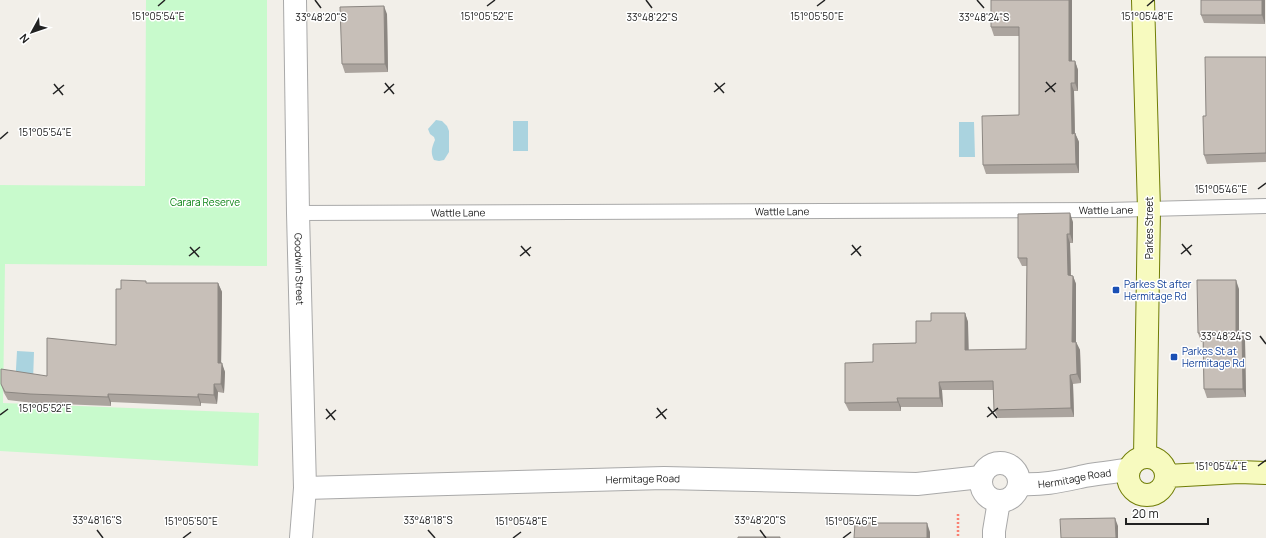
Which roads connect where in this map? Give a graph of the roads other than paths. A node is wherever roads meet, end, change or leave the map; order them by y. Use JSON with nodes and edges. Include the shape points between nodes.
{"nodes":[{"id":1,"x":295,"y":0,"type":"edge"},
{"id":2,"x":1143,"y":0,"type":"edge"},
{"id":3,"x":1266,"y":206,"type":"edge"},
{"id":4,"x":1149,"y":210,"type":"junction"},
{"id":5,"x":298,"y":213,"type":"junction"},
{"id":6,"x":1137,"y":463,"type":"junction"},
{"id":7,"x":1266,"y":473,"type":"edge"},
{"id":8,"x":1167,"y":476,"type":"junction"},
{"id":9,"x":981,"y":477,"type":"junction"},
{"id":10,"x":1019,"y":484,"type":"junction"},
{"id":11,"x":305,"y":488,"type":"junction"},
{"id":12,"x":999,"y":501,"type":"junction"},
{"id":13,"x":301,"y":538,"type":"edge"},
{"id":14,"x":994,"y":538,"type":"edge"}],
"edges":[{"from":1,"to":5,"type":"street","name":"Goodwin Street"},
{"from":2,"to":4,"type":"street","name":"Parkes Street"},
{"from":3,"to":4,"type":"lane","name":"Wattle Lane"},
{"from":4,"to":5,"type":"lane","name":"Wattle Lane"},
{"from":4,"to":6,"type":"street","name":"Parkes Street"},
{"from":5,"to":11,"type":"street","name":"Goodwin Street"},
{"from":6,"to":8,"type":"street","via":[[1152,457],[1162,463]]},
{"from":6,"to":8,"type":"street","via":[[1128,476],[1133,488],[1144,495],[1162,488]]},
{"from":6,"to":10,"type":"street","name":"Hermitage Road","via":[[1052,483]]},
{"from":7,"to":8,"type":"street"},
{"from":9,"to":10,"type":"street","via":[[994,463],[1000,462],[1012,467],[1019,478]]},
{"from":9,"to":11,"type":"street","name":"Hermitage Road","via":[[917,484],[664,478]]},
{"from":9,"to":12,"type":"street","via":[[984,494]]},
{"from":10,"to":12,"type":"street","via":[[1014,495]]},
{"from":11,"to":13,"type":"street","name":"Goodwin Street"},
{"from":12,"to":14,"type":"street"}]}
